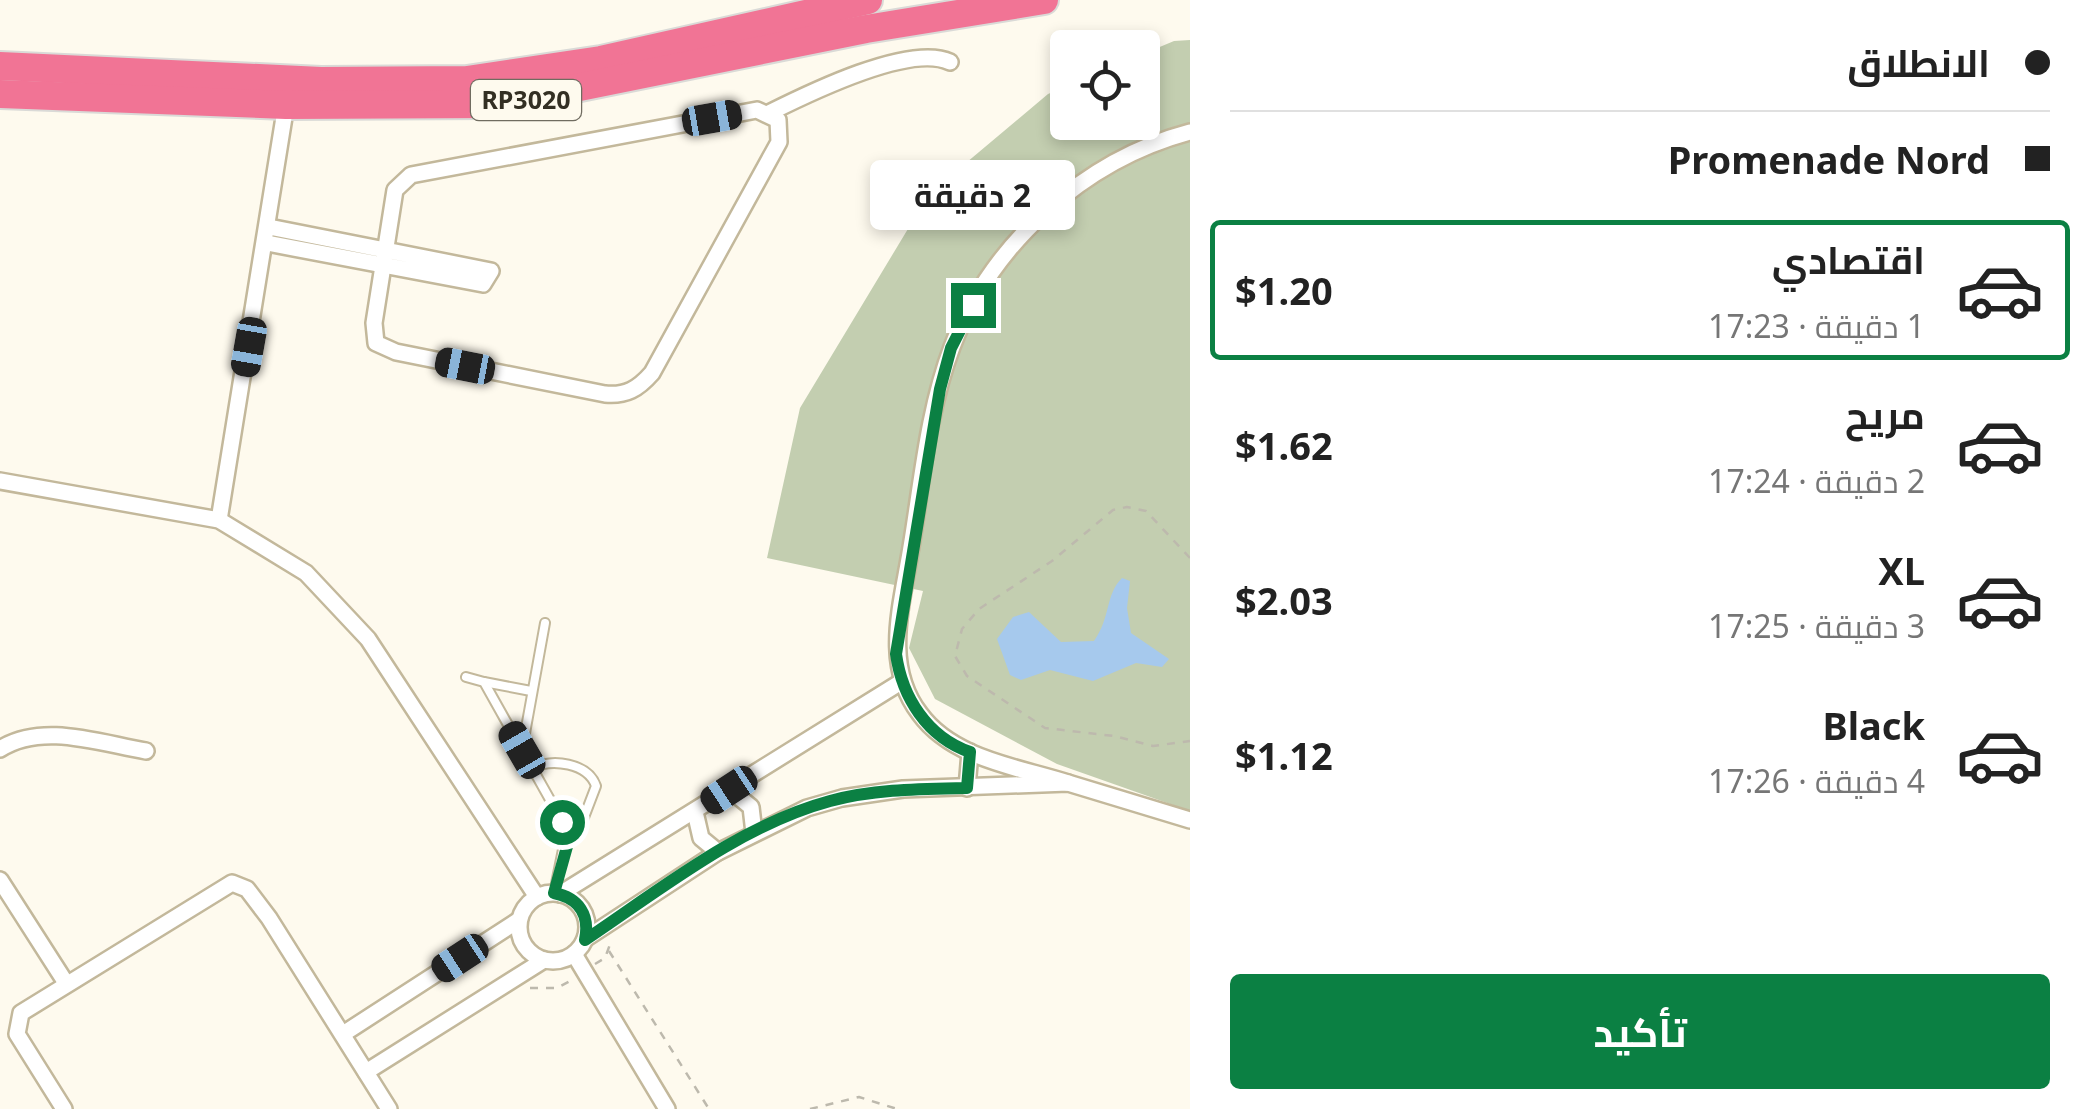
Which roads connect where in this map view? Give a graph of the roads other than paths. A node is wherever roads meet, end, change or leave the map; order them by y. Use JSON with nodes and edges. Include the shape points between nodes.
{"nodes":[{"id":1,"x":1044,"y":0,"type":"edge"},
{"id":2,"x":862,"y":8,"type":"edge"},
{"id":3,"x":950,"y":62,"type":"dead end"},
{"id":4,"x":0,"y":66,"type":"edge"},
{"id":5,"x":0,"y":94,"type":"edge"},
{"id":6,"x":286,"y":105,"type":"junction"},
{"id":7,"x":769,"y":113,"type":"junction"},
{"id":8,"x":1190,"y":132,"type":"edge"},
{"id":9,"x":268,"y":235,"type":"junction"},
{"id":10,"x":386,"y":257,"type":"junction"},
{"id":11,"x":0,"y":481,"type":"edge"},
{"id":12,"x":219,"y":520,"type":"junction"},
{"id":13,"x":544,"y":623,"type":"dead end"},
{"id":14,"x":466,"y":677,"type":"dead end"},
{"id":15,"x":484,"y":682,"type":"junction"},
{"id":16,"x":901,"y":682,"type":"junction"},
{"id":17,"x":531,"y":692,"type":"junction"},
{"id":18,"x":0,"y":749,"type":"edge"},
{"id":19,"x":522,"y":750,"type":"junction"},
{"id":20,"x":146,"y":751,"type":"dead end"},
{"id":21,"x":970,"y":752,"type":"junction"},
{"id":22,"x":532,"y":768,"type":"junction"},
{"id":23,"x":1068,"y":784,"type":"junction"},
{"id":24,"x":967,"y":788,"type":"junction"},
{"id":25,"x":729,"y":790,"type":"junction"},
{"id":26,"x":694,"y":812,"type":"junction"},
{"id":27,"x":1190,"y":820,"type":"edge"},
{"id":28,"x":567,"y":830,"type":"junction"},
{"id":29,"x":754,"y":833,"type":"junction"},
{"id":30,"x":718,"y":852,"type":"junction"},
{"id":31,"x":0,"y":880,"type":"edge"},
{"id":32,"x":558,"y":893,"type":"junction"},
{"id":33,"x":537,"y":897,"type":"junction"},
{"id":34,"x":520,"y":920,"type":"junction"},
{"id":35,"x":585,"y":940,"type":"junction"},
{"id":36,"x":574,"y":954,"type":"junction"},
{"id":37,"x":544,"y":960,"type":"junction"},
{"id":38,"x":66,"y":983,"type":"junction"},
{"id":39,"x":343,"y":1034,"type":"junction"},
{"id":40,"x":366,"y":1072,"type":"junction"},
{"id":41,"x":64,"y":1109,"type":"edge"},
{"id":42,"x":389,"y":1109,"type":"edge"},
{"id":43,"x":667,"y":1109,"type":"edge"}],
"edges":[{"from":1,"to":2,"type":"highway","number":"RP3020"},
{"from":2,"to":4,"type":"highway","number":"RP3020","via":[[467,80]]},
{"from":2,"to":6,"type":"highway","number":"RP3020","via":[[512,102],[448,108]]},
{"from":3,"to":7,"type":"street","via":[[933,58],[875,68]]},
{"from":5,"to":6,"type":"highway","number":"RP3020"},
{"from":6,"to":9,"type":"street"},
{"from":7,"to":10,"type":"street","via":[[417,172],[395,190]]},
{"from":7,"to":10,"type":"street","via":[[778,120],[780,136],[764,176],[652,373],[626,394],[382,348],[373,336]]},
{"from":8,"to":16,"type":"street","via":[[1116,159],[1050,208],[990,277],[963,324],[943,374],[916,511],[897,643]]},
{"from":9,"to":10,"type":"street"},
{"from":9,"to":12,"type":"street"},
{"from":10,"to":10,"type":"street","via":[[483,284],[490,277],[488,268]]},
{"from":11,"to":12,"type":"street"},
{"from":12,"to":33,"type":"street","via":[[295,564],[354,621]]},
{"from":13,"to":17,"type":"lane"},
{"from":14,"to":15,"type":"lane"},
{"from":15,"to":17,"type":"lane"},
{"from":15,"to":19,"type":"lane"},
{"from":16,"to":21,"type":"street","via":[[930,726]]},
{"from":16,"to":25,"type":"street"},
{"from":17,"to":19,"type":"lane"},
{"from":18,"to":20,"type":"street","via":[[40,734]]},
{"from":19,"to":22,"type":"lane"},
{"from":21,"to":23,"type":"street"},
{"from":21,"to":24,"type":"street"},
{"from":22,"to":28,"type":"lane"},
{"from":22,"to":28,"type":"lane","via":[[546,761],[593,778],[583,820]]},
{"from":23,"to":24,"type":"street"},
{"from":23,"to":27,"type":"street"},
{"from":24,"to":29,"type":"street","via":[[842,798]]},
{"from":25,"to":26,"type":"street"},
{"from":25,"to":29,"type":"street","via":[[751,807]]},
{"from":26,"to":30,"type":"street","via":[[700,838]]},
{"from":26,"to":32,"type":"street"},
{"from":28,"to":32,"type":"lane"},
{"from":29,"to":30,"type":"street"},
{"from":30,"to":35,"type":"street"},
{"from":31,"to":38,"type":"street"},
{"from":32,"to":33,"type":"street"},
{"from":32,"to":35,"type":"street","via":[[583,911]]},
{"from":33,"to":34,"type":"street"},
{"from":34,"to":37,"type":"street","via":[[524,945]]},
{"from":34,"to":39,"type":"street"},
{"from":35,"to":36,"type":"street"},
{"from":36,"to":37,"type":"street"},
{"from":36,"to":43,"type":"street","via":[[578,975]]},
{"from":37,"to":40,"type":"street"},
{"from":38,"to":39,"type":"street","via":[[221,886],[236,884],[254,897]]},
{"from":38,"to":41,"type":"street","via":[[24,1009],[15,1028]]},
{"from":39,"to":40,"type":"street"},
{"from":40,"to":42,"type":"street"}]}
